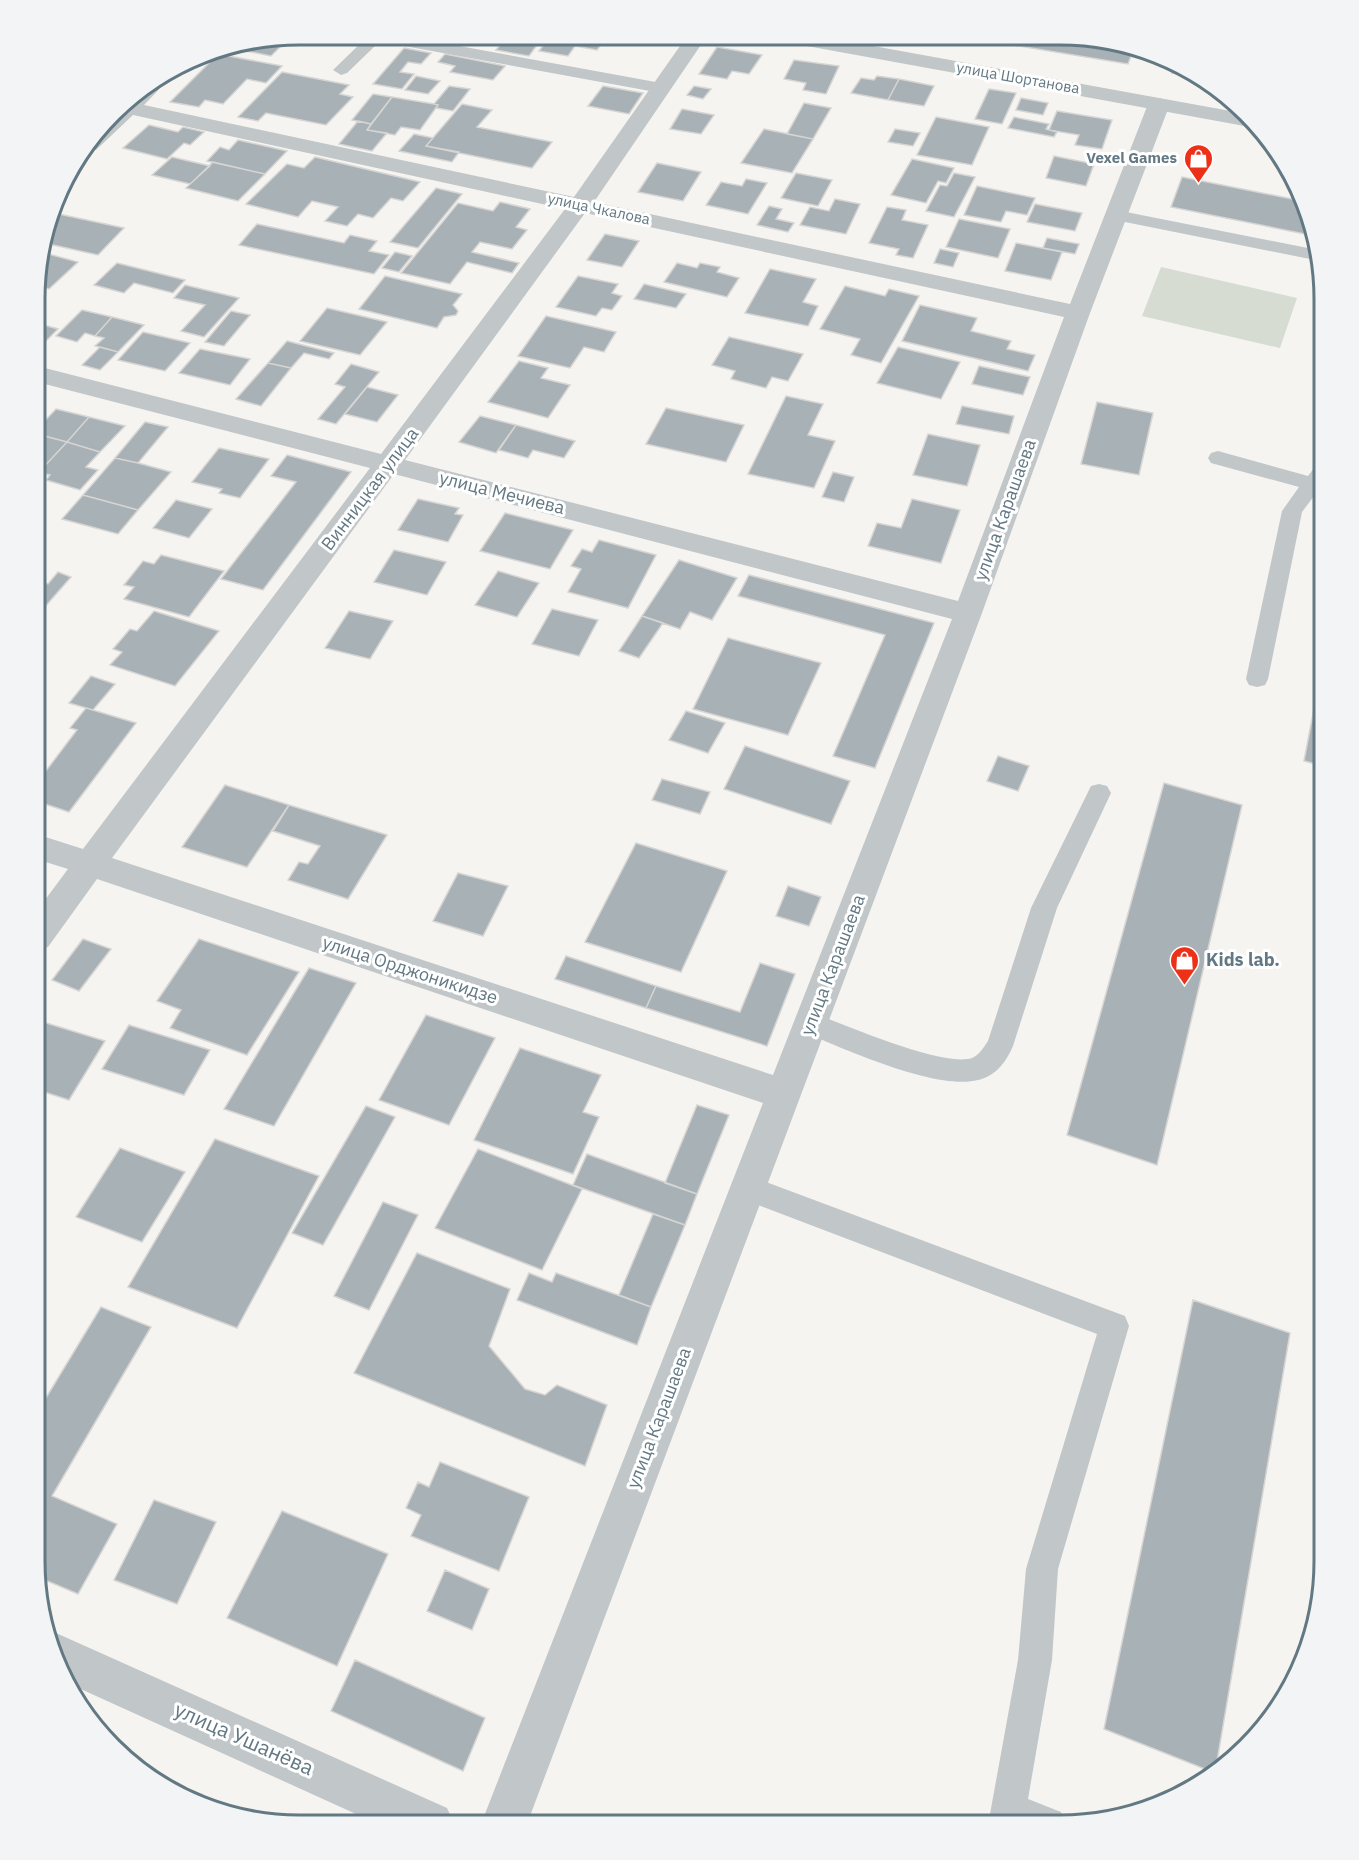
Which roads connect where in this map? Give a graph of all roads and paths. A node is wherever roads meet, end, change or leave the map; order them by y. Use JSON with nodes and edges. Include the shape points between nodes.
{"nodes":[{"id":1,"x":367,"y":45,"type":"edge"},
{"id":2,"x":426,"y":45,"type":"edge"},
{"id":3,"x":691,"y":45,"type":"edge"},
{"id":4,"x":848,"y":45,"type":"edge"},
{"id":5,"x":341,"y":70,"type":"dead end"},
{"id":6,"x":661,"y":88,"type":"junction"},
{"id":7,"x":1159,"y":104,"type":"junction"},
{"id":8,"x":131,"y":108,"type":"edge"},
{"id":9,"x":1237,"y":116,"type":"edge"},
{"id":10,"x":580,"y":205,"type":"junction"},
{"id":11,"x":1116,"y":215,"type":"junction"},
{"id":12,"x":1310,"y":254,"type":"edge"},
{"id":13,"x":1078,"y":313,"type":"junction"},
{"id":14,"x":45,"y":376,"type":"edge"},
{"id":15,"x":1218,"y":458,"type":"dead end"},
{"id":16,"x":389,"y":464,"type":"junction"},
{"id":17,"x":1314,"y":479,"type":"edge"},
{"id":18,"x":1314,"y":487,"type":"edge"},
{"id":19,"x":968,"y":613,"type":"junction"},
{"id":20,"x":1257,"y":679,"type":"dead end"},
{"id":21,"x":1099,"y":793,"type":"dead end"},
{"id":22,"x":45,"y":849,"type":"edge"},
{"id":23,"x":90,"y":864,"type":"junction"},
{"id":24,"x":45,"y":926,"type":"edge"},
{"id":25,"x":810,"y":1023,"type":"junction"},
{"id":26,"x":783,"y":1094,"type":"junction"},
{"id":27,"x":747,"y":1188,"type":"junction"},
{"id":28,"x":64,"y":1659,"type":"edge"},
{"id":29,"x":411,"y":1815,"type":"edge"},
{"id":30,"x":507,"y":1815,"type":"edge"},
{"id":31,"x":1007,"y":1815,"type":"edge"}],
"edges":[{"from":1,"to":5,"type":"lane"},
{"from":2,"to":6,"type":"lane"},
{"from":3,"to":6,"type":"street","name":"Винницкая улица"},
{"from":4,"to":7,"type":"street","name":"улица Шортанова"},
{"from":6,"to":10,"type":"street","name":"Винницкая улица"},
{"from":7,"to":9,"type":"street","name":"улица Шортанова"},
{"from":7,"to":11,"type":"street","name":"улица Карашаева"},
{"from":8,"to":10,"type":"street","name":"улица Чкалова"},
{"from":10,"to":13,"type":"street","name":"улица Чкалова"},
{"from":10,"to":16,"type":"street","name":"Винницкая улица"},
{"from":11,"to":12,"type":"lane"},
{"from":11,"to":13,"type":"street","name":"улица Карашаева"},
{"from":13,"to":19,"type":"street","name":"улица Карашаева"},
{"from":14,"to":16,"type":"street","name":"улица Мечиева"},
{"from":15,"to":17,"type":"lane"},
{"from":16,"to":19,"type":"street","name":"улица Мечиева"},
{"from":16,"to":23,"type":"street","name":"Винницкая улица"},
{"from":18,"to":20,"type":"lane","via":[[1292,510]]},
{"from":19,"to":25,"type":"street","name":"улица Карашаева"},
{"from":21,"to":25,"type":"lane","via":[[1044,908],[1000,1046],[988,1062],[974,1070],[893,1056]]},
{"from":22,"to":23,"type":"street","name":"улица Орджоникидзе"},
{"from":23,"to":24,"type":"street","name":"Винницкая улица"},
{"from":23,"to":26,"type":"street","name":"улица Орджоникидзе"},
{"from":25,"to":26,"type":"street","name":"улица Карашаева"},
{"from":26,"to":27,"type":"street","name":"улица Карашаева"},
{"from":27,"to":30,"type":"street","name":"улица Карашаева"},
{"from":27,"to":31,"type":"lane","via":[[1114,1326],[1042,1569],[1035,1660]]},
{"from":28,"to":29,"type":"street","name":"улица Ушанёва"}]}
